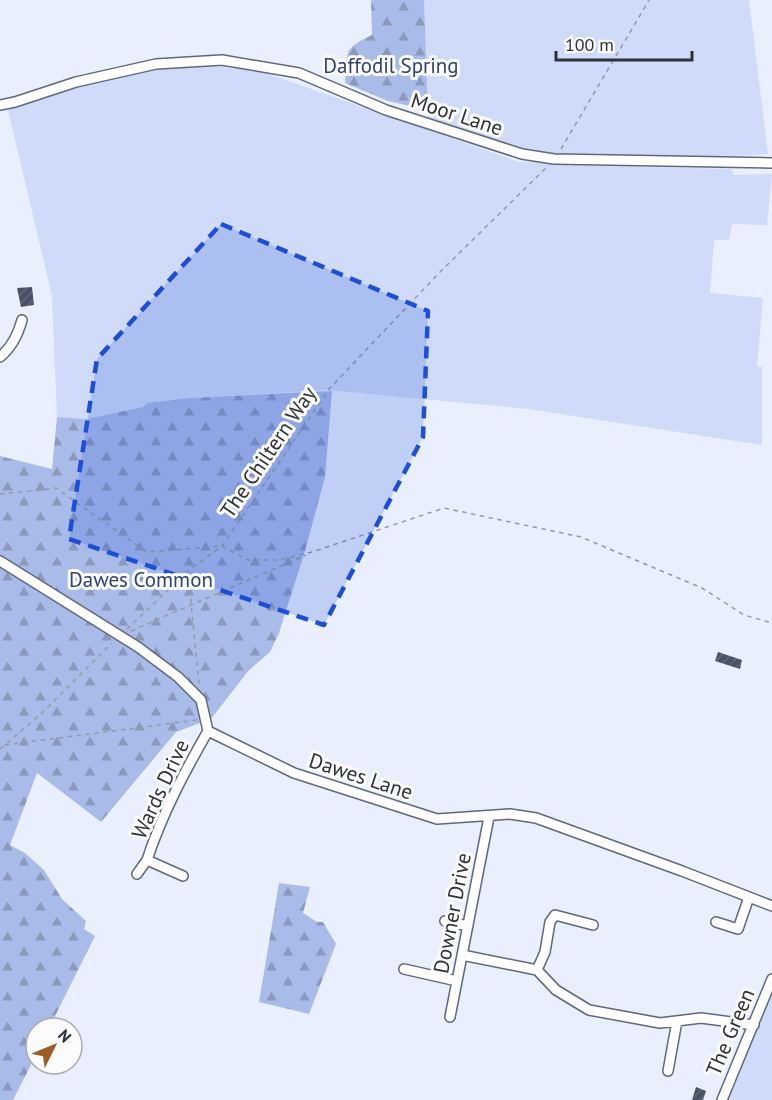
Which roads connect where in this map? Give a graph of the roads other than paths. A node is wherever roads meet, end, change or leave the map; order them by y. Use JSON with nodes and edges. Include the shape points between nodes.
{"nodes":[{"id":1,"x":0,"y":105,"type":"edge"},
{"id":2,"x":772,"y":163,"type":"edge"},
{"id":3,"x":22,"y":320,"type":"dead end"},
{"id":4,"x":0,"y":357,"type":"edge"},
{"id":5,"x":0,"y":561,"type":"edge"},
{"id":6,"x":208,"y":731,"type":"junction"},
{"id":7,"x":489,"y":817,"type":"junction"},
{"id":8,"x":147,"y":860,"type":"junction"},
{"id":9,"x":137,"y":874,"type":"dead end"},
{"id":10,"x":183,"y":876,"type":"dead end"},
{"id":11,"x":749,"y":897,"type":"junction"},
{"id":12,"x":772,"y":906,"type":"edge"},
{"id":13,"x":445,"y":921,"type":"dead end"},
{"id":14,"x":716,"y":922,"type":"dead end"},
{"id":15,"x":593,"y":925,"type":"dead end"},
{"id":16,"x":468,"y":926,"type":"junction"},
{"id":17,"x":462,"y":955,"type":"junction"},
{"id":18,"x":404,"y":969,"type":"dead end"},
{"id":19,"x":537,"y":970,"type":"junction"},
{"id":20,"x":772,"y":979,"type":"edge"},
{"id":21,"x":457,"y":981,"type":"junction"},
{"id":22,"x":450,"y":1017,"type":"dead end"},
{"id":23,"x":677,"y":1021,"type":"junction"},
{"id":24,"x":754,"y":1025,"type":"junction"},
{"id":25,"x":668,"y":1071,"type":"dead end"},
{"id":26,"x":722,"y":1100,"type":"edge"}],
"edges":[{"from":1,"to":2,"type":"street","name":"Moor Lane","via":[[156,64],[222,60],[298,73],[387,110],[522,154],[554,159]]},
{"from":3,"to":4,"type":"street","via":[[10,348]]},
{"from":5,"to":6,"type":"street","via":[[178,677],[201,700]]},
{"from":6,"to":7,"type":"street","name":"Dawes Lane","via":[[294,772],[437,819]]},
{"from":6,"to":8,"type":"street","name":"Wards Drive","via":[[176,788]]},
{"from":7,"to":11,"type":"street","name":"Dawes Lane","via":[[510,814],[536,818]]},
{"from":7,"to":16,"type":"street","name":"Downer Drive"},
{"from":8,"to":9,"type":"street"},
{"from":8,"to":10,"type":"street","name":"Wards Drive"},
{"from":11,"to":12,"type":"street","name":"Dawes Lane"},
{"from":11,"to":14,"type":"street","via":[[738,929]]},
{"from":13,"to":16,"type":"street"},
{"from":15,"to":19,"type":"street","via":[[555,915]]},
{"from":16,"to":17,"type":"street","name":"Downer Drive"},
{"from":17,"to":19,"type":"street"},
{"from":17,"to":21,"type":"street","name":"Downer Drive"},
{"from":18,"to":21,"type":"street"},
{"from":19,"to":23,"type":"street","via":[[556,990],[589,1010],[660,1023]]},
{"from":20,"to":24,"type":"street","name":"The Green"},
{"from":21,"to":22,"type":"street","name":"Downer Drive"},
{"from":23,"to":24,"type":"street","via":[[701,1018]]},
{"from":23,"to":25,"type":"street"},
{"from":24,"to":26,"type":"street","name":"The Green"}]}
